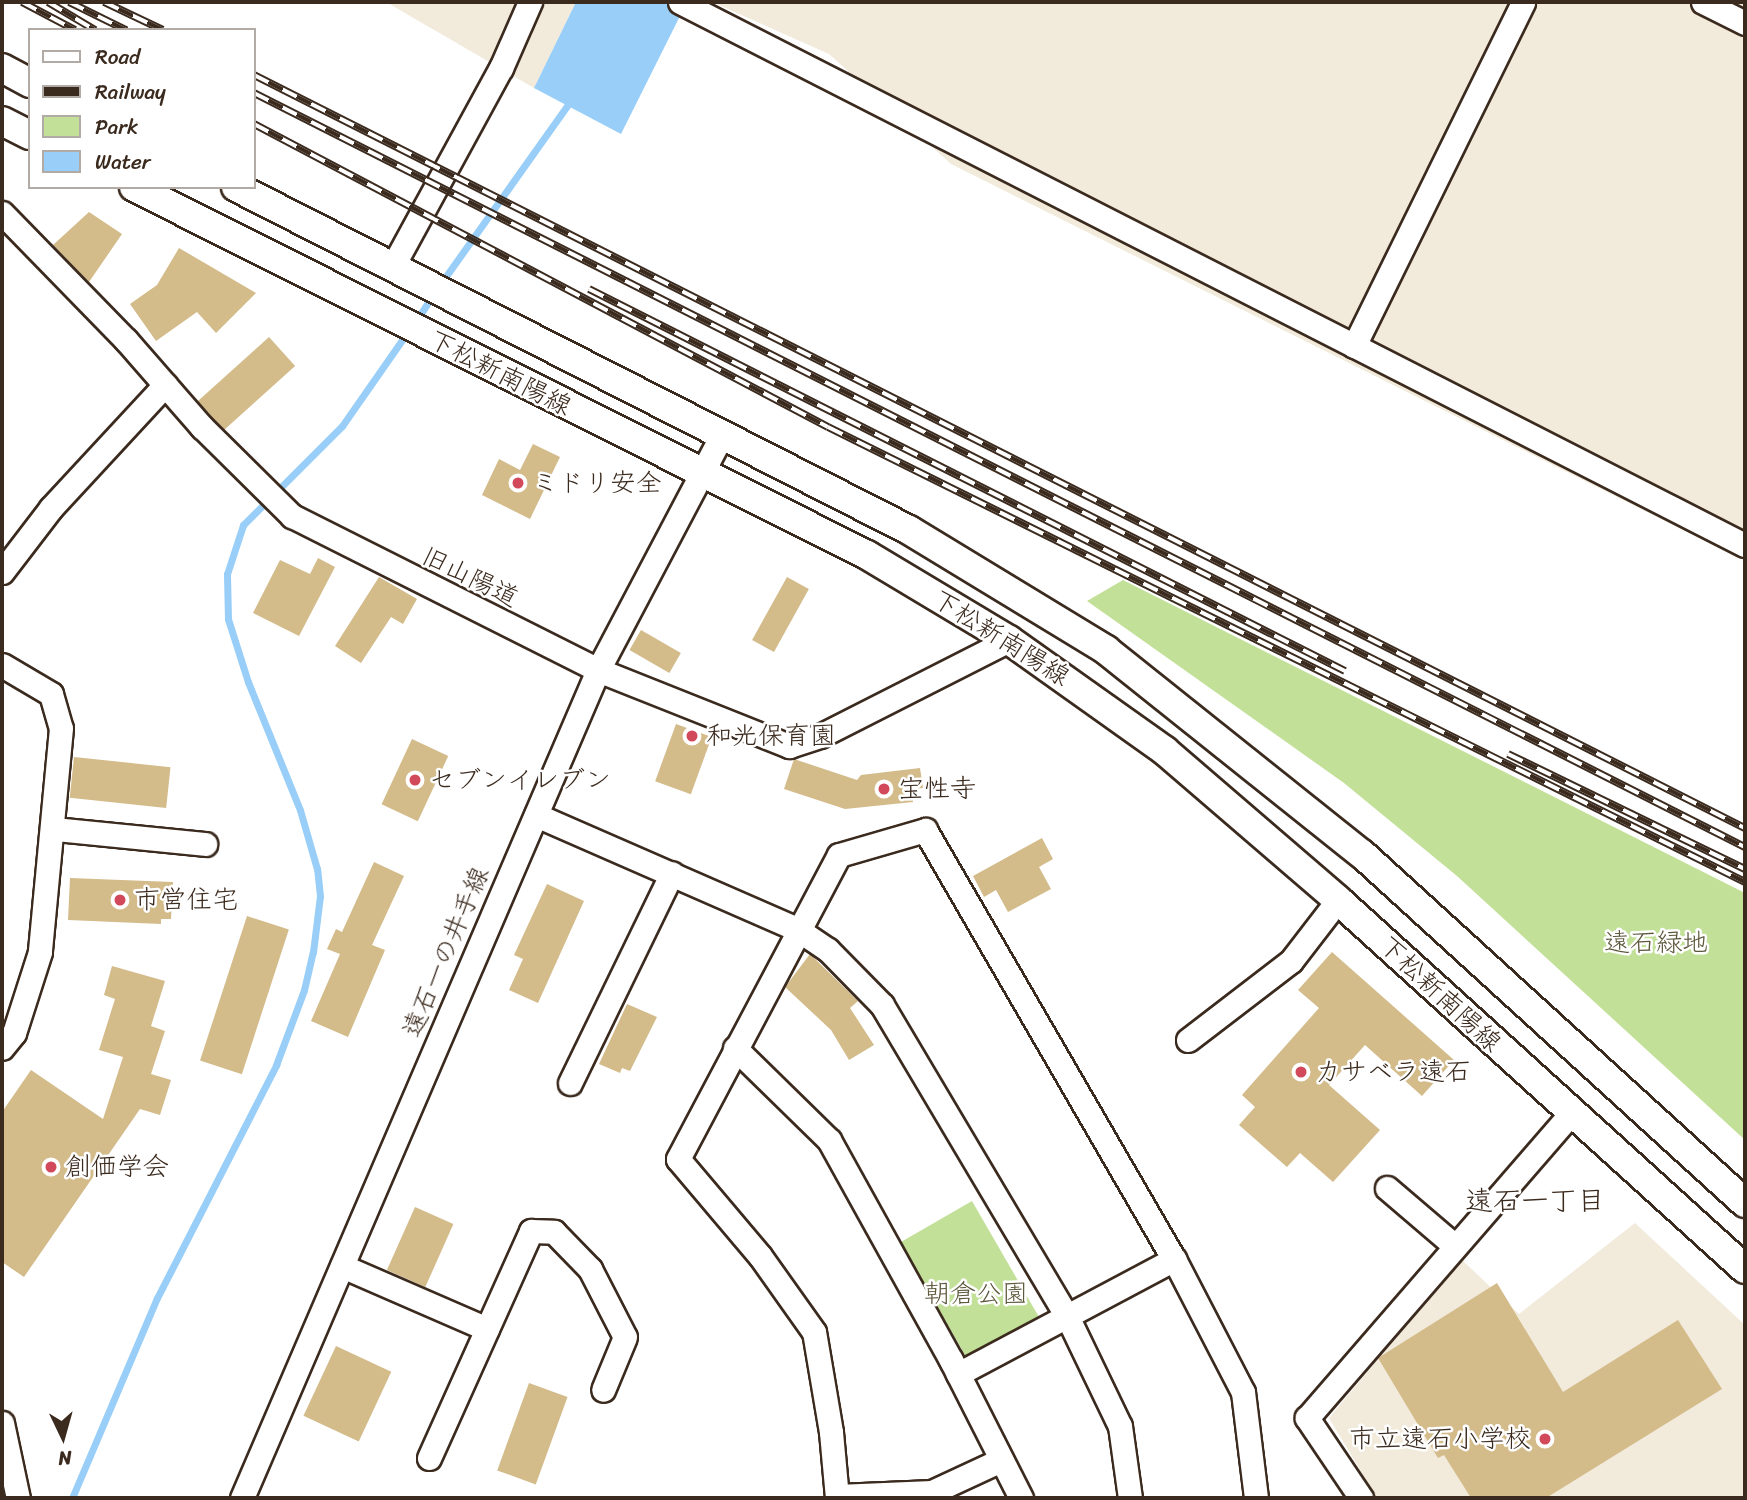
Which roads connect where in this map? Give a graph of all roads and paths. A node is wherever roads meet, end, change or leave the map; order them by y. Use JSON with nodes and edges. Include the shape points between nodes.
{"nodes":[{"id":1,"x":530,"y":2,"type":"edge"},
{"id":2,"x":1523,"y":2,"type":"edge"},
{"id":3,"x":1703,"y":2,"type":"edge"},
{"id":4,"x":691,"y":4,"type":"edge"},
{"id":5,"x":1745,"y":23,"type":"edge"},
{"id":6,"x":2,"y":68,"type":"edge"},
{"id":7,"x":28,"y":82,"type":"edge"},
{"id":8,"x":2,"y":121,"type":"edge"},
{"id":9,"x":28,"y":134,"type":"edge"},
{"id":10,"x":138,"y":189,"type":"edge"},
{"id":11,"x":240,"y":189,"type":"edge"},
{"id":12,"x":2,"y":213,"type":"edge"},
{"id":13,"x":394,"y":264,"type":"junction"},
{"id":14,"x":1354,"y":346,"type":"junction"},
{"id":15,"x":165,"y":385,"type":"junction"},
{"id":16,"x":721,"y":437,"type":"junction"},
{"id":17,"x":699,"y":474,"type":"junction"},
{"id":18,"x":1745,"y":545,"type":"edge"},
{"id":19,"x":2,"y":572,"type":"edge"},
{"id":20,"x":1009,"y":640,"type":"junction"},
{"id":21,"x":2,"y":665,"type":"edge"},
{"id":22,"x":598,"y":670,"type":"junction"},
{"id":23,"x":536,"y":815,"type":"junction"},
{"id":24,"x":55,"y":829,"type":"junction"},
{"id":25,"x":205,"y":844,"type":"dead end"},
{"id":26,"x":672,"y":873,"type":"junction"},
{"id":27,"x":1338,"y":900,"type":"junction"},
{"id":28,"x":797,"y":929,"type":"junction"},
{"id":29,"x":1188,"y":1041,"type":"dead end"},
{"id":30,"x":2,"y":1048,"type":"edge"},
{"id":31,"x":735,"y":1048,"type":"junction"},
{"id":32,"x":570,"y":1083,"type":"dead end"},
{"id":33,"x":1570,"y":1114,"type":"junction"},
{"id":34,"x":1387,"y":1188,"type":"dead end"},
{"id":35,"x":1745,"y":1203,"type":"edge"},
{"id":36,"x":1455,"y":1246,"type":"junction"},
{"id":37,"x":1174,"y":1259,"type":"junction"},
{"id":38,"x":342,"y":1266,"type":"junction"},
{"id":39,"x":1745,"y":1269,"type":"edge"},
{"id":40,"x":1067,"y":1316,"type":"junction"},
{"id":41,"x":487,"y":1329,"type":"junction"},
{"id":42,"x":958,"y":1374,"type":"junction"},
{"id":43,"x":604,"y":1390,"type":"dead end"},
{"id":44,"x":2,"y":1423,"type":"edge"},
{"id":45,"x":429,"y":1458,"type":"dead end"},
{"id":46,"x":1001,"y":1460,"type":"junction"},
{"id":47,"x":837,"y":1497,"type":"edge"},
{"id":48,"x":18,"y":1498,"type":"edge"},
{"id":49,"x":242,"y":1498,"type":"edge"},
{"id":50,"x":1021,"y":1498,"type":"edge"},
{"id":51,"x":1130,"y":1498,"type":"edge"},
{"id":52,"x":1256,"y":1498,"type":"edge"},
{"id":53,"x":1361,"y":1498,"type":"edge"}],
"edges":[{"from":1,"to":13,"type":"street","via":[[501,68]]},
{"from":2,"to":14,"type":"street"},
{"from":3,"to":5,"type":"street"},
{"from":4,"to":14,"type":"street"},
{"from":6,"to":7,"type":"main road"},
{"from":8,"to":9,"type":"main road"},
{"from":10,"to":17,"type":"main road","name":"下松新南陽線"},
{"from":11,"to":13,"type":"main road","name":"下松新南陽線"},
{"from":12,"to":15,"type":"street","name":"旧山陽道"},
{"from":13,"to":16,"type":"main road","name":"下松新南陽線"},
{"from":14,"to":18,"type":"street"},
{"from":15,"to":19,"type":"street","via":[[51,508]]},
{"from":15,"to":22,"type":"street","name":"旧山陽道","via":[[292,516]]},
{"from":16,"to":17,"type":"street","name":"遠石一の井手線"},
{"from":16,"to":35,"type":"main road","name":"下松新南陽線","via":[[909,530],[1105,650],[1362,854],[1600,1076]]},
{"from":17,"to":20,"type":"main road","name":"下松新南陽線","via":[[867,555]]},
{"from":17,"to":22,"type":"street","name":"遠石一の井手線"},
{"from":20,"to":22,"type":"street","name":"旧山陽道","via":[[820,736],[789,746]]},
{"from":20,"to":27,"type":"main road","name":"下松新南陽線","via":[[1165,751]]},
{"from":21,"to":24,"type":"street","via":[[51,694],[61,728]]},
{"from":22,"to":23,"type":"street","name":"遠石一の井手線"},
{"from":23,"to":26,"type":"street"},
{"from":23,"to":38,"type":"street","name":"遠石一の井手線"},
{"from":24,"to":25,"type":"street"},
{"from":24,"to":30,"type":"street","via":[[40,952],[14,1033]]},
{"from":26,"to":28,"type":"street"},
{"from":26,"to":32,"type":"street"},
{"from":27,"to":29,"type":"street","via":[[1291,961]]},
{"from":27,"to":33,"type":"main road","name":"下松新南陽線"},
{"from":28,"to":31,"type":"street"},
{"from":28,"to":37,"type":"street","via":[[839,855],[925,830]]},
{"from":28,"to":40,"type":"street","via":[[828,950],[882,1005]]},
{"from":31,"to":42,"type":"street","via":[[829,1140]]},
{"from":31,"to":47,"type":"street","via":[[678,1159],[760,1256],[814,1332]]},
{"from":33,"to":36,"type":"street"},
{"from":33,"to":39,"type":"main road","name":"下松新南陽線"},
{"from":34,"to":36,"type":"street"},
{"from":36,"to":53,"type":"street","via":[[1307,1418]]},
{"from":37,"to":40,"type":"street"},
{"from":37,"to":52,"type":"street","via":[[1243,1392]]},
{"from":38,"to":41,"type":"street"},
{"from":38,"to":49,"type":"street","name":"遠石一の井手線"},
{"from":40,"to":42,"type":"street"},
{"from":40,"to":51,"type":"street","via":[[1120,1426]]},
{"from":41,"to":43,"type":"street","via":[[531,1231],[554,1232],[590,1269],[625,1337]]},
{"from":41,"to":45,"type":"street"},
{"from":42,"to":46,"type":"street"},
{"from":44,"to":48,"type":"street"},
{"from":46,"to":47,"type":"street","via":[[932,1492]]},
{"from":46,"to":50,"type":"street"}]}
